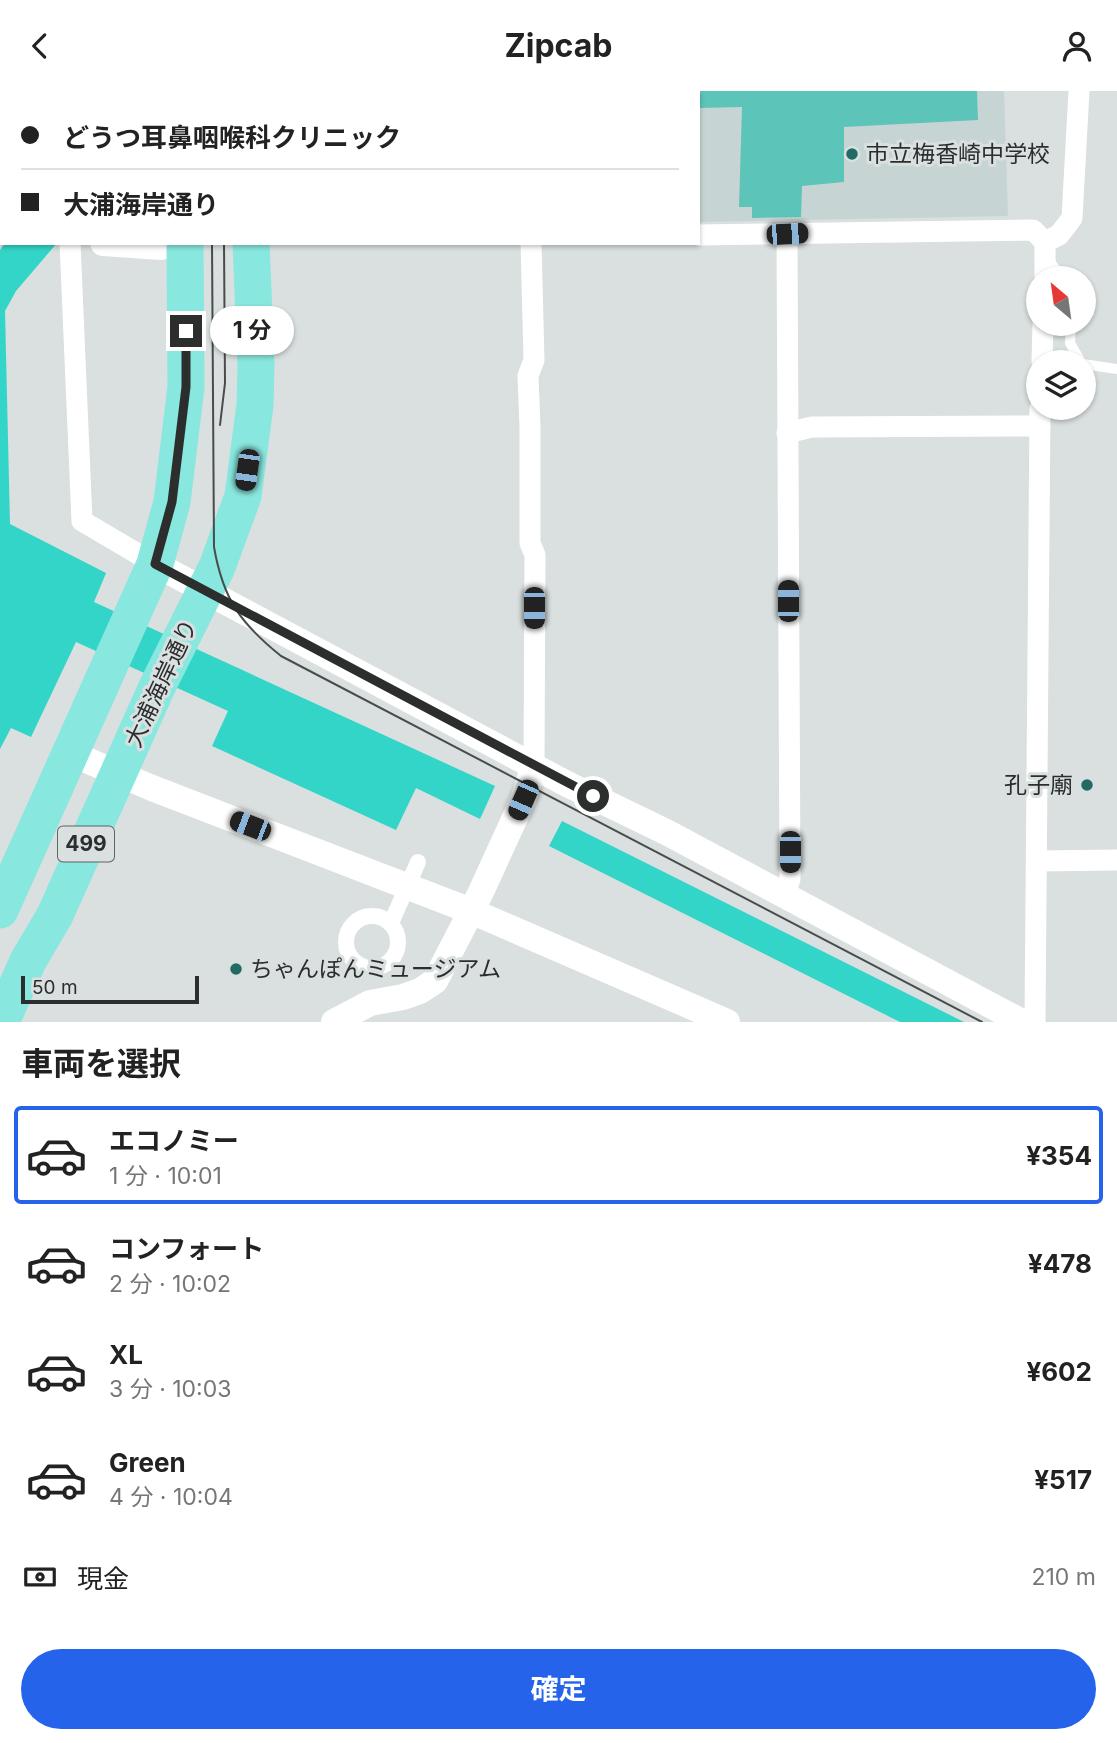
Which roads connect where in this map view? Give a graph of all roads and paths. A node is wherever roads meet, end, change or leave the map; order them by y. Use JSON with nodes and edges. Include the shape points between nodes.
{"nodes":[{"id":1,"x":1079,"y":91,"type":"edge"},
{"id":2,"x":787,"y":234,"type":"junction"},
{"id":3,"x":700,"y":235,"type":"edge"},
{"id":4,"x":69,"y":245,"type":"edge"},
{"id":5,"x":132,"y":245,"type":"edge"},
{"id":6,"x":164,"y":245,"type":"edge"},
{"id":7,"x":185,"y":245,"type":"edge"},
{"id":8,"x":251,"y":245,"type":"edge"},
{"id":9,"x":531,"y":245,"type":"edge"},
{"id":10,"x":1045,"y":259,"type":"edge"},
{"id":11,"x":1096,"y":365,"type":"edge"},
{"id":12,"x":1117,"y":369,"type":"edge"},
{"id":13,"x":1026,"y":418,"type":"edge"},
{"id":14,"x":1040,"y":420,"type":"edge"},
{"id":15,"x":788,"y":433,"type":"junction"},
{"id":16,"x":155,"y":564,"type":"junction"},
{"id":17,"x":204,"y":591,"type":"junction"},
{"id":18,"x":70,"y":753,"type":"junction"},
{"id":19,"x":534,"y":766,"type":"junction"},
{"id":20,"x":119,"y":775,"type":"junction"},
{"id":21,"x":1117,"y":860,"type":"edge"},
{"id":22,"x":1037,"y":861,"type":"junction"},
{"id":23,"x":418,"y":862,"type":"dead end"},
{"id":24,"x":407,"y":886,"type":"junction"},
{"id":25,"x":785,"y":897,"type":"junction"},
{"id":26,"x":0,"y":910,"type":"edge"},
{"id":27,"x":471,"y":911,"type":"junction"},
{"id":28,"x":391,"y":923,"type":"dead end"},
{"id":29,"x":1,"y":1022,"type":"edge"},
{"id":30,"x":334,"y":1022,"type":"edge"},
{"id":31,"x":727,"y":1022,"type":"edge"},
{"id":32,"x":1022,"y":1022,"type":"edge"},
{"id":33,"x":1035,"y":1022,"type":"edge"}],
"edges":[{"from":1,"to":10,"type":"street","via":[[1072,218]]},
{"from":2,"to":3,"type":"street"},
{"from":2,"to":10,"type":"street","via":[[1033,230]]},
{"from":2,"to":15,"type":"street"},
{"from":4,"to":16,"type":"street","via":[[82,521]]},
{"from":5,"to":6,"type":"street"},
{"from":7,"to":16,"type":"highway","number":"499","via":[[186,387],[172,502]]},
{"from":8,"to":17,"type":"highway","name":"大浦海岸通り","number":"499","via":[[255,405],[243,496]]},
{"from":9,"to":19,"type":"street","via":[[534,360],[528,376]]},
{"from":11,"to":12,"type":"lane"},
{"from":13,"to":15,"type":"street","via":[[812,427]]},
{"from":14,"to":22,"type":"street"},
{"from":15,"to":25,"type":"street","via":[[790,879]]},
{"from":16,"to":17,"type":"street"},
{"from":16,"to":18,"type":"highway","number":"499"},
{"from":17,"to":19,"type":"street"},
{"from":17,"to":20,"type":"highway","name":"大浦海岸通り","number":"499"},
{"from":18,"to":20,"type":"street"},
{"from":18,"to":26,"type":"highway","number":"499"},
{"from":19,"to":25,"type":"street"},
{"from":19,"to":27,"type":"street"},
{"from":20,"to":24,"type":"street"},
{"from":20,"to":29,"type":"highway","name":"大浦海岸通り","number":"499"},
{"from":21,"to":22,"type":"street"},
{"from":22,"to":33,"type":"street"},
{"from":23,"to":24,"type":"street"},
{"from":24,"to":27,"type":"street"},
{"from":24,"to":28,"type":"street"},
{"from":25,"to":32,"type":"street"},
{"from":27,"to":30,"type":"street","via":[[435,981],[403,997],[370,1003]]},
{"from":27,"to":31,"type":"street"}]}
